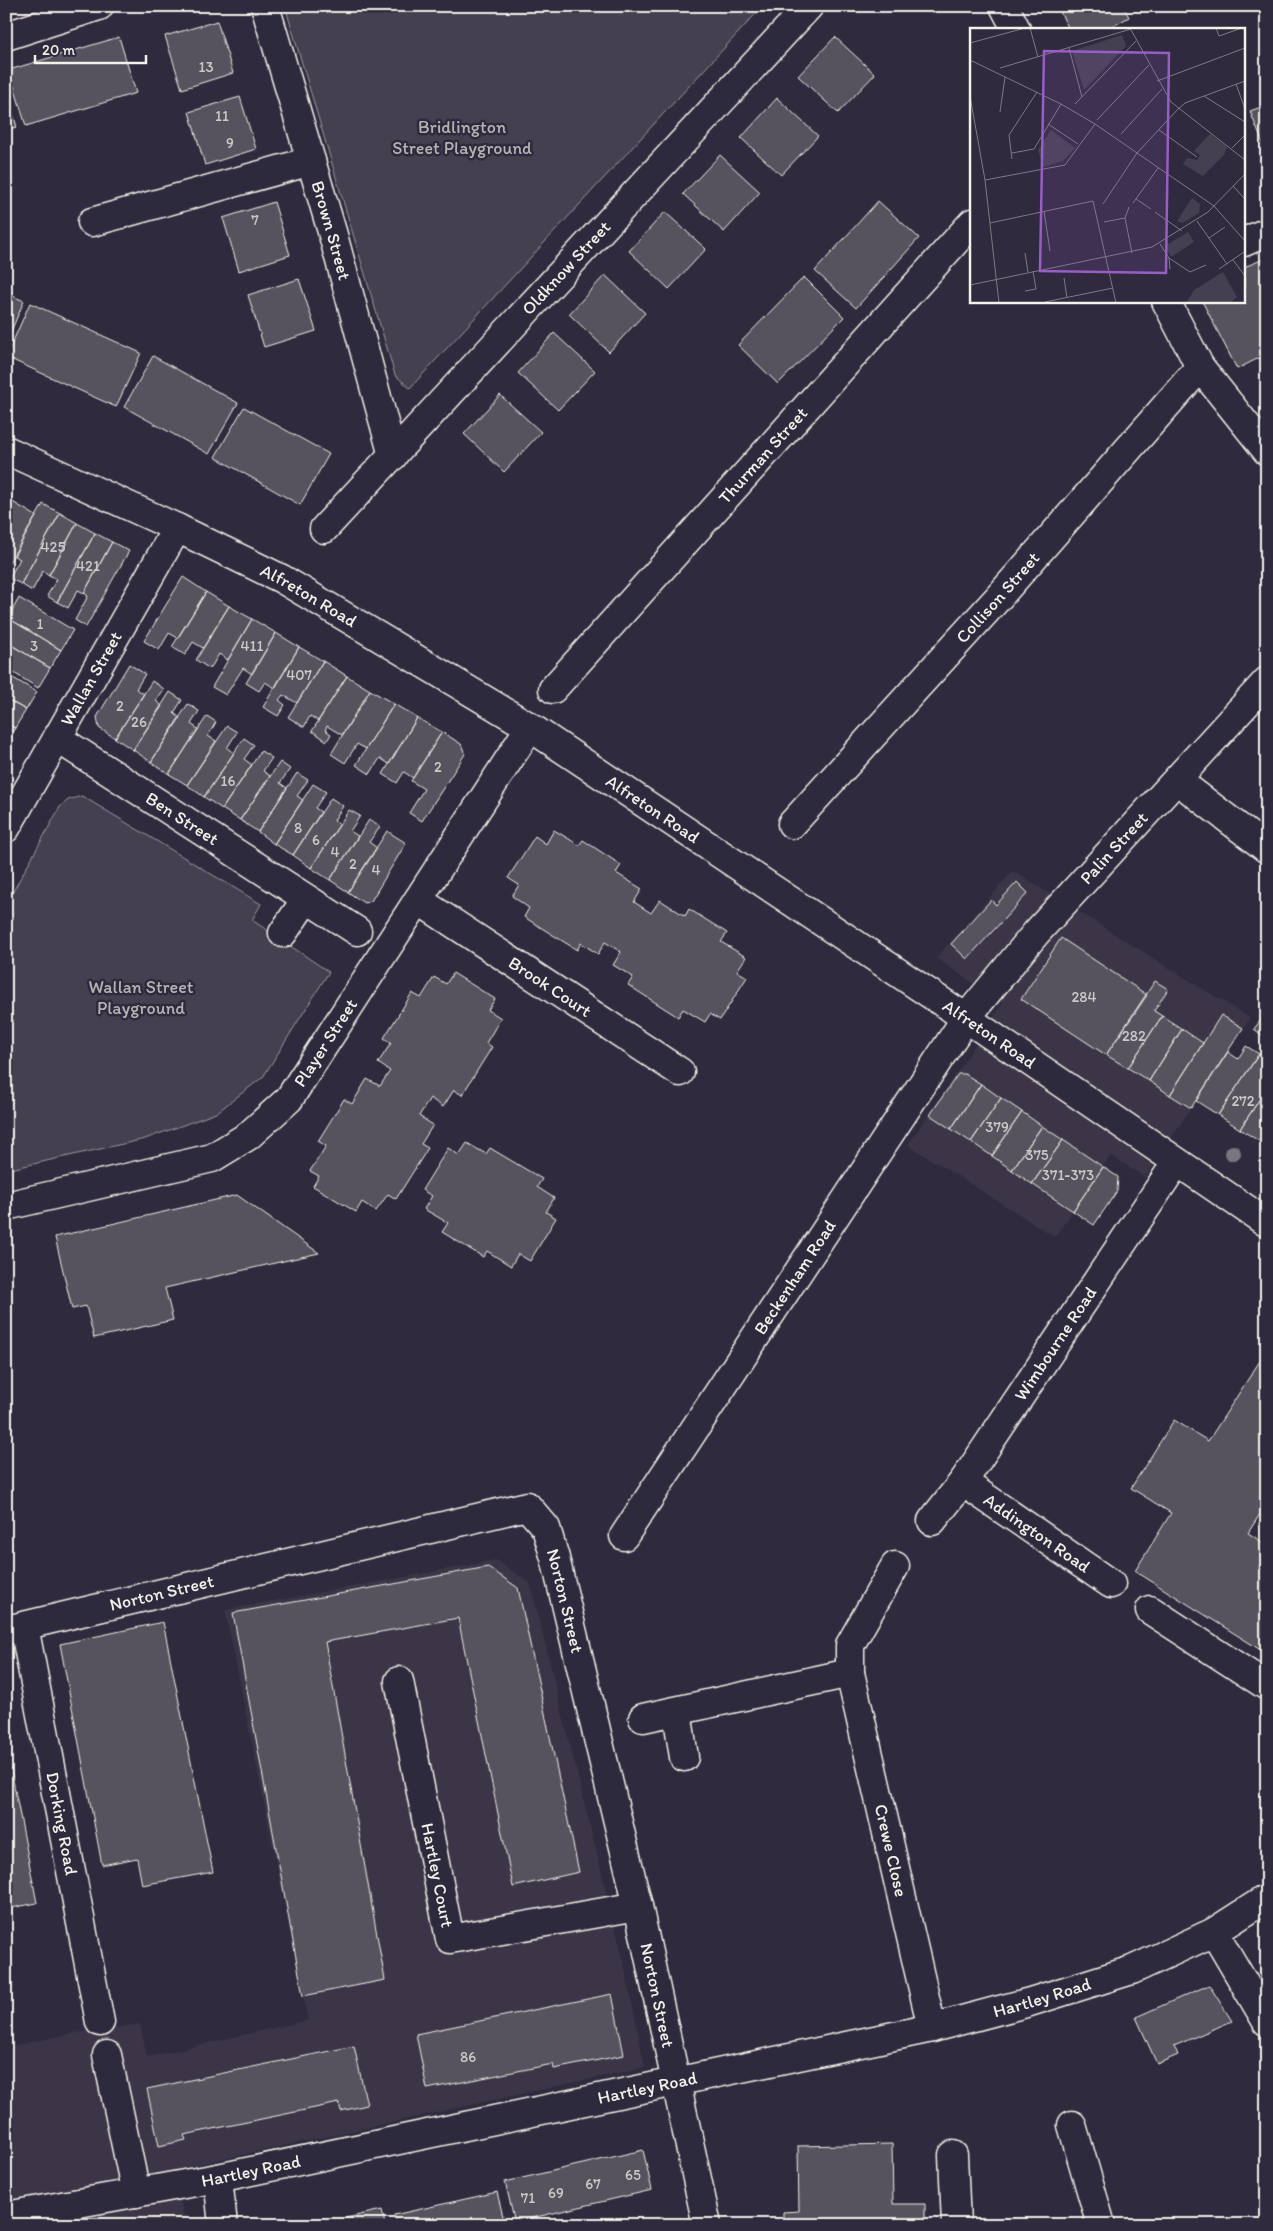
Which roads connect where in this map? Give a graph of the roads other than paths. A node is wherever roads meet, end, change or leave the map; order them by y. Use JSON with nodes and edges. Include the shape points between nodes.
{"nodes":[{"id":1,"x":99,"y":6,"type":"edge"},
{"id":2,"x":265,"y":6,"type":"edge"},
{"id":3,"x":808,"y":6,"type":"edge"},
{"id":4,"x":1004,"y":6,"type":"edge"},
{"id":5,"x":1015,"y":28,"type":"edge"},
{"id":6,"x":6,"y":36,"type":"edge"},
{"id":7,"x":311,"y":161,"type":"junction"},
{"id":8,"x":92,"y":222,"type":"dead end"},
{"id":9,"x":970,"y":225,"type":"edge"},
{"id":10,"x":1267,"y":232,"type":"edge"},
{"id":11,"x":1246,"y":241,"type":"edge"},
{"id":12,"x":1167,"y":302,"type":"edge"},
{"id":13,"x":1200,"y":367,"type":"junction"},
{"id":14,"x":6,"y":450,"type":"edge"},
{"id":15,"x":1267,"y":451,"type":"edge"},
{"id":16,"x":393,"y":456,"type":"junction"},
{"id":17,"x":177,"y":528,"type":"junction"},
{"id":18,"x":324,"y":529,"type":"dead end"},
{"id":19,"x":1267,"y":681,"type":"edge"},
{"id":20,"x":553,"y":689,"type":"dead end"},
{"id":21,"x":530,"y":727,"type":"junction"},
{"id":22,"x":57,"y":738,"type":"junction"},
{"id":23,"x":1177,"y":780,"type":"junction"},
{"id":24,"x":792,"y":824,"type":"dead end"},
{"id":25,"x":6,"y":828,"type":"edge"},
{"id":26,"x":1267,"y":849,"type":"edge"},
{"id":27,"x":306,"y":899,"type":"junction"},
{"id":28,"x":418,"y":900,"type":"junction"},
{"id":29,"x":356,"y":931,"type":"dead end"},
{"id":30,"x":283,"y":933,"type":"dead end"},
{"id":31,"x":966,"y":1018,"type":"junction"},
{"id":32,"x":680,"y":1072,"type":"dead end"},
{"id":33,"x":1176,"y":1163,"type":"junction"},
{"id":34,"x":6,"y":1206,"type":"edge"},
{"id":35,"x":1267,"y":1223,"type":"edge"},
{"id":36,"x":963,"y":1482,"type":"junction"},
{"id":37,"x":932,"y":1521,"type":"dead end"},
{"id":38,"x":624,"y":1536,"type":"dead end"},
{"id":39,"x":895,"y":1566,"type":"dead end"},
{"id":40,"x":1111,"y":1584,"type":"dead end"},
{"id":41,"x":1150,"y":1610,"type":"dead end"},
{"id":42,"x":15,"y":1628,"type":"edge"},
{"id":43,"x":850,"y":1673,"type":"junction"},
{"id":44,"x":399,"y":1681,"type":"dead end"},
{"id":45,"x":1267,"y":1686,"type":"edge"},
{"id":46,"x":677,"y":1712,"type":"junction"},
{"id":47,"x":643,"y":1718,"type":"dead end"},
{"id":48,"x":684,"y":1758,"type":"dead end"},
{"id":49,"x":1267,"y":1898,"type":"edge"},
{"id":50,"x":638,"y":1906,"type":"junction"},
{"id":51,"x":1214,"y":1932,"type":"junction"},
{"id":52,"x":100,"y":2022,"type":"dead end"},
{"id":53,"x":1267,"y":2022,"type":"edge"},
{"id":54,"x":932,"y":2028,"type":"junction"},
{"id":55,"x":107,"y":2055,"type":"dead end"},
{"id":56,"x":677,"y":2083,"type":"junction"},
{"id":57,"x":1072,"y":2125,"type":"dead end"},
{"id":58,"x":953,"y":2155,"type":"dead end"},
{"id":59,"x":218,"y":2178,"type":"junction"},
{"id":60,"x":136,"y":2193,"type":"junction"},
{"id":61,"x":6,"y":2216,"type":"edge"},
{"id":62,"x":224,"y":2225,"type":"edge"},
{"id":63,"x":707,"y":2225,"type":"edge"},
{"id":64,"x":956,"y":2225,"type":"edge"},
{"id":65,"x":1102,"y":2225,"type":"edge"}],
"edges":[{"from":1,"to":6,"type":"street"},
{"from":2,"to":7,"type":"street","name":"Brown Street"},
{"from":3,"to":16,"type":"street","name":"Oldknow Street"},
{"from":4,"to":5,"type":"street"},
{"from":7,"to":8,"type":"street"},
{"from":7,"to":16,"type":"street","name":"Brown Street"},
{"from":9,"to":20,"type":"street","name":"Thurman Street"},
{"from":10,"to":11,"type":"street"},
{"from":12,"to":13,"type":"street"},
{"from":13,"to":15,"type":"street"},
{"from":13,"to":24,"type":"street","name":"Collison Street","via":[[998,598]]},
{"from":14,"to":17,"type":"street","name":"Alfreton Road"},
{"from":16,"to":18,"type":"street","name":"Oldknow Street"},
{"from":17,"to":21,"type":"street","name":"Alfreton Road","via":[[282,579]]},
{"from":17,"to":22,"type":"street","name":"Wallan Street"},
{"from":19,"to":23,"type":"street","name":"Palin Street"},
{"from":21,"to":28,"type":"street","name":"Player Street"},
{"from":21,"to":31,"type":"street","name":"Alfreton Road"},
{"from":22,"to":25,"type":"street","name":"Wallan Street"},
{"from":22,"to":27,"type":"street","name":"Ben Street"},
{"from":23,"to":26,"type":"street"},
{"from":23,"to":31,"type":"street","name":"Palin Street","via":[[1036,932]]},
{"from":27,"to":29,"type":"street","name":"Ben Street"},
{"from":27,"to":30,"type":"street"},
{"from":28,"to":32,"type":"street","name":"Brook Court"},
{"from":28,"to":34,"type":"street","name":"Player Street","via":[[289,1099],[248,1136],[212,1158]]},
{"from":31,"to":33,"type":"street","name":"Alfreton Road"},
{"from":31,"to":38,"type":"street","name":"Beckenham Road"},
{"from":33,"to":35,"type":"street","name":"Alfreton Road"},
{"from":33,"to":36,"type":"street","name":"Wimbourne Road"},
{"from":36,"to":37,"type":"street","name":"Wimbourne Road"},
{"from":36,"to":40,"type":"street","name":"Addington Road"},
{"from":39,"to":43,"type":"street","name":"Crewe Close","via":[[850,1645]]},
{"from":41,"to":45,"type":"street"},
{"from":42,"to":50,"type":"street","name":"Norton Street","via":[[527,1506],[546,1528],[555,1558]]},
{"from":42,"to":52,"type":"street","name":"Dorking Road"},
{"from":43,"to":46,"type":"street"},
{"from":43,"to":54,"type":"street","name":"Crewe Close"},
{"from":44,"to":50,"type":"street","name":"Hartley Court","via":[[450,1939]]},
{"from":46,"to":47,"type":"street"},
{"from":46,"to":48,"type":"street"},
{"from":49,"to":51,"type":"street","name":"Hartley Road"},
{"from":50,"to":56,"type":"street","name":"Norton Street"},
{"from":51,"to":53,"type":"street"},
{"from":51,"to":54,"type":"street","name":"Hartley Road","via":[[1132,1970]]},
{"from":54,"to":56,"type":"street","name":"Hartley Road"},
{"from":55,"to":60,"type":"street"},
{"from":56,"to":59,"type":"street","name":"Hartley Road"},
{"from":56,"to":63,"type":"street","name":"Norton Street"},
{"from":57,"to":65,"type":"street"},
{"from":58,"to":64,"type":"street"},
{"from":59,"to":60,"type":"street","name":"Hartley Road"},
{"from":59,"to":62,"type":"street"},
{"from":60,"to":61,"type":"street","name":"Hartley Road"}]}
